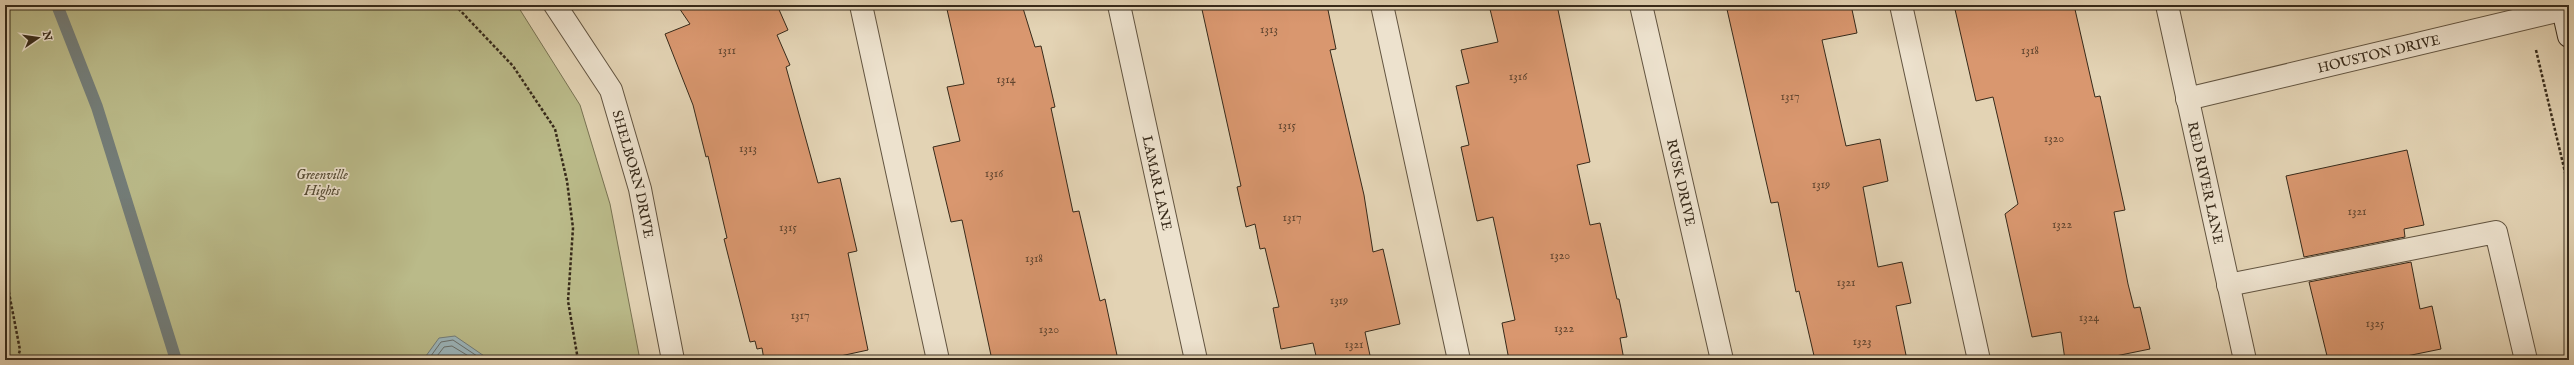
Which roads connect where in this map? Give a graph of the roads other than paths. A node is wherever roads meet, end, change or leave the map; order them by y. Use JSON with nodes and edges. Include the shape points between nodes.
{"nodes":[{"id":1,"x":555,"y":5,"type":"edge"},
{"id":2,"x":861,"y":5,"type":"edge"},
{"id":3,"x":1119,"y":5,"type":"edge"},
{"id":4,"x":1382,"y":5,"type":"edge"},
{"id":5,"x":1641,"y":5,"type":"edge"},
{"id":6,"x":1901,"y":5,"type":"edge"},
{"id":7,"x":2167,"y":5,"type":"edge"},
{"id":8,"x":2564,"y":8,"type":"edge"},
{"id":9,"x":2569,"y":36,"type":"edge"},
{"id":10,"x":2187,"y":99,"type":"junction"},
{"id":11,"x":2228,"y":285,"type":"junction"},
{"id":12,"x":673,"y":360,"type":"edge"},
{"id":13,"x":938,"y":360,"type":"edge"},
{"id":14,"x":1196,"y":360,"type":"edge"},
{"id":15,"x":1459,"y":360,"type":"edge"},
{"id":16,"x":1722,"y":360,"type":"edge"},
{"id":17,"x":1979,"y":360,"type":"edge"},
{"id":18,"x":2245,"y":360,"type":"edge"},
{"id":19,"x":2526,"y":360,"type":"edge"}],
"edges":[{"from":1,"to":12,"type":"street","name":"SHELBORN DRIVE","via":[[611,90],[640,189]]},
{"from":2,"to":13,"type":"street"},
{"from":3,"to":14,"type":"street","name":"LAMAR LANE"},
{"from":4,"to":15,"type":"street"},
{"from":5,"to":16,"type":"street","name":"RUSK DRIVE"},
{"from":6,"to":17,"type":"street"},
{"from":7,"to":10,"type":"street","name":"RED RIVER LANE"},
{"from":8,"to":9,"type":"street"},
{"from":8,"to":10,"type":"street","name":"HOUSTON DRIVE"},
{"from":10,"to":11,"type":"street","name":"RED RIVER LANE"},
{"from":11,"to":18,"type":"street","name":"RED RIVER LANE"},
{"from":11,"to":19,"type":"street","via":[[2496,232]]}]}
